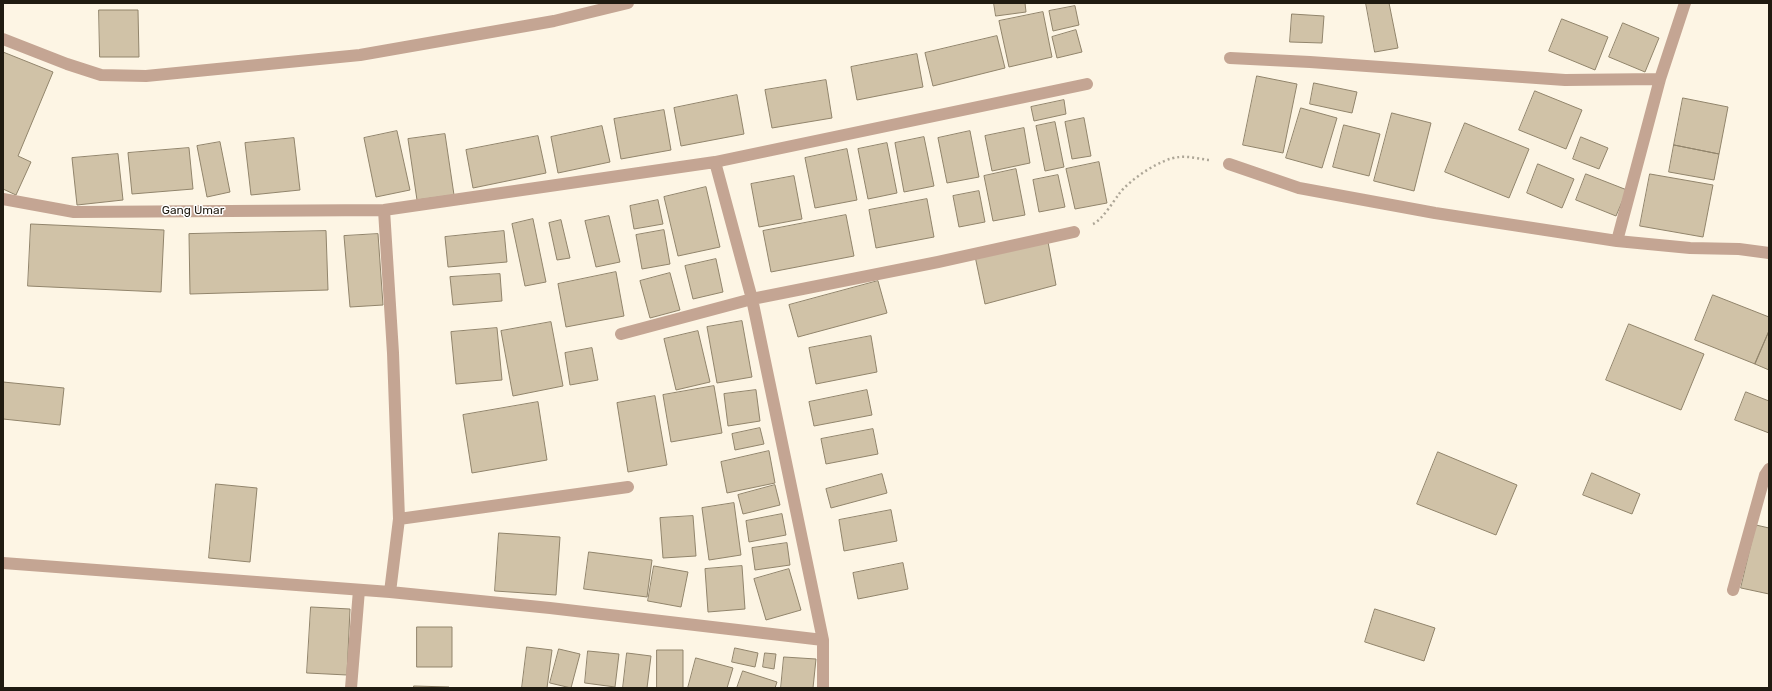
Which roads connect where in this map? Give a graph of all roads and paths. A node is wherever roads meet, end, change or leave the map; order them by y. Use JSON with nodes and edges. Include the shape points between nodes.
{"nodes":[{"id":1,"x":628,"y":3,"type":"edge"},
{"id":2,"x":1685,"y":3,"type":"edge"},
{"id":3,"x":3,"y":39,"type":"edge"},
{"id":4,"x":1230,"y":58,"type":"dead end"},
{"id":5,"x":1660,"y":79,"type":"junction"},
{"id":6,"x":1087,"y":84,"type":"dead end"},
{"id":7,"x":715,"y":162,"type":"junction"},
{"id":8,"x":1229,"y":164,"type":"joint"},
{"id":9,"x":3,"y":199,"type":"edge"},
{"id":10,"x":384,"y":210,"type":"junction"},
{"id":11,"x":1074,"y":232,"type":"joint"},
{"id":12,"x":1617,"y":241,"type":"junction"},
{"id":13,"x":1769,"y":253,"type":"edge"},
{"id":14,"x":752,"y":299,"type":"junction"},
{"id":15,"x":621,"y":334,"type":"dead end"},
{"id":16,"x":1769,"y":469,"type":"edge"},
{"id":17,"x":628,"y":487,"type":"dead end"},
{"id":18,"x":399,"y":519,"type":"junction"},
{"id":19,"x":3,"y":563,"type":"edge"},
{"id":20,"x":359,"y":590,"type":"junction"},
{"id":21,"x":1733,"y":590,"type":"dead end"},
{"id":22,"x":390,"y":592,"type":"junction"},
{"id":23,"x":823,"y":640,"type":"junction"},
{"id":24,"x":351,"y":688,"type":"edge"},
{"id":25,"x":823,"y":688,"type":"edge"}],
"edges":[{"from":1,"to":3,"type":"street","via":[[554,21],[360,55],[146,76],[101,75]]},
{"from":2,"to":5,"type":"street"},
{"from":4,"to":5,"type":"street","via":[[1565,80]]},
{"from":5,"to":12,"type":"street"},
{"from":6,"to":7,"type":"street","name":"Gang Umar"},
{"from":7,"to":10,"type":"street","name":"Gang Umar"},
{"from":7,"to":14,"type":"street"},
{"from":8,"to":11,"type":"path","via":[[1197,158],[1179,157],[1164,160],[1129,184],[1096,222]]},
{"from":8,"to":12,"type":"street","via":[[1299,188],[1435,213]]},
{"from":9,"to":10,"type":"street","name":"Gang Umar","via":[[74,212]]},
{"from":10,"to":18,"type":"street","via":[[394,360]]},
{"from":11,"to":14,"type":"street"},
{"from":12,"to":13,"type":"street"},
{"from":14,"to":15,"type":"street"},
{"from":14,"to":23,"type":"street"},
{"from":16,"to":21,"type":"street"},
{"from":17,"to":18,"type":"street"},
{"from":18,"to":22,"type":"street"},
{"from":19,"to":20,"type":"street"},
{"from":20,"to":22,"type":"street"},
{"from":20,"to":24,"type":"street"},
{"from":22,"to":23,"type":"street"},
{"from":23,"to":25,"type":"street"}]}
